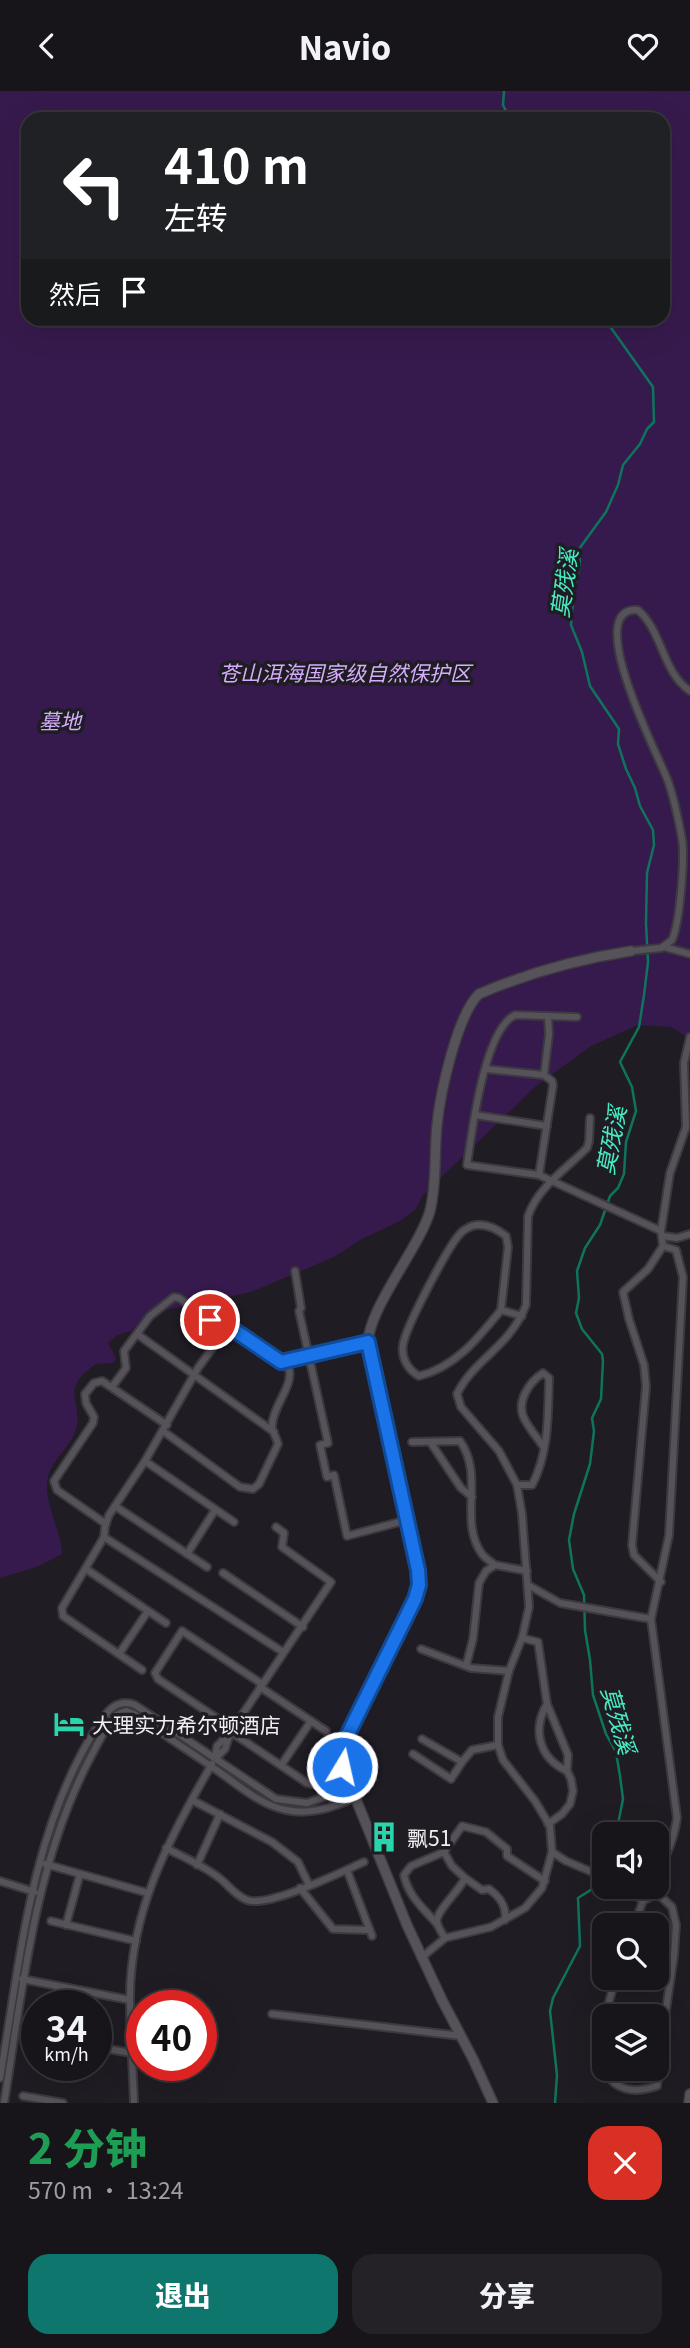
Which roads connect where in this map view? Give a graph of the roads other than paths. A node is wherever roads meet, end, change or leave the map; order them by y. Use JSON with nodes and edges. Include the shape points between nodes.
{"nodes":[{"id":1,"x":690,"y":691,"type":"edge"},
{"id":2,"x":686,"y":850,"type":"edge"},
{"id":3,"x":663,"y":947,"type":"junction"},
{"id":4,"x":631,"y":951,"type":"joint"},
{"id":5,"x":690,"y":954,"type":"edge"},
{"id":6,"x":548,"y":1016,"type":"junction"},
{"id":7,"x":577,"y":1017,"type":"dead end"},
{"id":8,"x":690,"y":1037,"type":"edge"},
{"id":9,"x":486,"y":1069,"type":"junction"},
{"id":10,"x":544,"y":1075,"type":"junction"},
{"id":11,"x":687,"y":1075,"type":"edge"},
{"id":12,"x":475,"y":1115,"type":"junction"},
{"id":13,"x":590,"y":1118,"type":"dead end"},
{"id":14,"x":547,"y":1126,"type":"junction"},
{"id":15,"x":540,"y":1175,"type":"junction"},
{"id":16,"x":551,"y":1182,"type":"junction"},
{"id":17,"x":662,"y":1234,"type":"junction"},
{"id":18,"x":690,"y":1234,"type":"edge"},
{"id":19,"x":677,"y":1238,"type":"junction"},
{"id":20,"x":663,"y":1246,"type":"junction"},
{"id":21,"x":676,"y":1250,"type":"junction"},
{"id":22,"x":295,"y":1271,"type":"dead end"},
{"id":23,"x":501,"y":1310,"type":"junction"},
{"id":24,"x":522,"y":1316,"type":"junction"},
{"id":25,"x":225,"y":1331,"type":"junction"},
{"id":26,"x":137,"y":1334,"type":"junction"},
{"id":27,"x":368,"y":1342,"type":"junction"},
{"id":28,"x":309,"y":1356,"type":"junction"},
{"id":29,"x":281,"y":1362,"type":"junction"},
{"id":30,"x":193,"y":1376,"type":"junction"},
{"id":31,"x":112,"y":1387,"type":"junction"},
{"id":32,"x":165,"y":1428,"type":"junction"},
{"id":33,"x":274,"y":1433,"type":"junction"},
{"id":34,"x":412,"y":1442,"type":"dead end"},
{"id":35,"x":431,"y":1443,"type":"junction"},
{"id":36,"x":544,"y":1448,"type":"junction"},
{"id":37,"x":145,"y":1461,"type":"junction"},
{"id":38,"x":517,"y":1485,"type":"junction"},
{"id":39,"x":472,"y":1497,"type":"junction"},
{"id":40,"x":115,"y":1506,"type":"junction"},
{"id":41,"x":215,"y":1510,"type":"junction"},
{"id":42,"x":407,"y":1520,"type":"junction"},
{"id":43,"x":234,"y":1522,"type":"dead end"},
{"id":44,"x":106,"y":1524,"type":"junction"},
{"id":45,"x":276,"y":1527,"type":"dead end"},
{"id":46,"x":104,"y":1537,"type":"junction"},
{"id":47,"x":187,"y":1554,"type":"junction"},
{"id":48,"x":495,"y":1565,"type":"junction"},
{"id":49,"x":207,"y":1567,"type":"dead end"},
{"id":50,"x":86,"y":1569,"type":"junction"},
{"id":51,"x":527,"y":1571,"type":"junction"},
{"id":52,"x":223,"y":1573,"type":"dead end"},
{"id":53,"x":661,"y":1582,"type":"junction"},
{"id":54,"x":528,"y":1585,"type":"junction"},
{"id":55,"x":148,"y":1611,"type":"junction"},
{"id":56,"x":652,"y":1619,"type":"junction"},
{"id":57,"x":166,"y":1623,"type":"dead end"},
{"id":58,"x":303,"y":1627,"type":"junction"},
{"id":59,"x":522,"y":1639,"type":"junction"},
{"id":60,"x":421,"y":1649,"type":"dead end"},
{"id":61,"x":283,"y":1652,"type":"junction"},
{"id":62,"x":118,"y":1654,"type":"junction"},
{"id":63,"x":466,"y":1666,"type":"junction"},
{"id":64,"x":142,"y":1670,"type":"dead end"},
{"id":65,"x":509,"y":1671,"type":"junction"},
{"id":66,"x":261,"y":1685,"type":"junction"},
{"id":67,"x":547,"y":1704,"type":"junction"},
{"id":68,"x":311,"y":1721,"type":"junction"},
{"id":69,"x":231,"y":1731,"type":"junction"},
{"id":70,"x":326,"y":1731,"type":"dead end"},
{"id":71,"x":422,"y":1739,"type":"dead end"},
{"id":72,"x":498,"y":1745,"type":"junction"},
{"id":73,"x":413,"y":1754,"type":"dead end"},
{"id":74,"x":462,"y":1762,"type":"junction"},
{"id":75,"x":213,"y":1763,"type":"junction"},
{"id":76,"x":282,"y":1764,"type":"junction"},
{"id":77,"x":567,"y":1771,"type":"junction"},
{"id":78,"x":330,"y":1777,"type":"dead end"},
{"id":79,"x":352,"y":1793,"type":"junction"},
{"id":80,"x":192,"y":1800,"type":"junction"},
{"id":81,"x":314,"y":1801,"type":"junction"},
{"id":82,"x":316,"y":1811,"type":"junction"},
{"id":83,"x":220,"y":1814,"type":"junction"},
{"id":84,"x":548,"y":1824,"type":"junction"},
{"id":85,"x":166,"y":1848,"type":"junction"},
{"id":86,"x":669,"y":1850,"type":"edge"},
{"id":87,"x":444,"y":1852,"type":"junction"},
{"id":88,"x":552,"y":1852,"type":"junction"},
{"id":89,"x":364,"y":1862,"type":"dead end"},
{"id":90,"x":39,"y":1863,"type":"junction"},
{"id":91,"x":48,"y":1865,"type":"junction"},
{"id":92,"x":197,"y":1865,"type":"junction"},
{"id":93,"x":347,"y":1870,"type":"junction"},
{"id":94,"x":592,"y":1871,"type":"edge"},
{"id":95,"x":80,"y":1874,"type":"junction"},
{"id":96,"x":465,"y":1878,"type":"junction"},
{"id":97,"x":0,"y":1881,"type":"edge"},
{"id":98,"x":545,"y":1881,"type":"junction"},
{"id":99,"x":309,"y":1885,"type":"junction"},
{"id":100,"x":300,"y":1888,"type":"junction"},
{"id":101,"x":35,"y":1893,"type":"junction"},
{"id":102,"x":148,"y":1893,"type":"junction"},
{"id":103,"x":640,"y":1899,"type":"edge"},
{"id":104,"x":645,"y":1899,"type":"edge"},
{"id":105,"x":664,"y":1899,"type":"edge"},
{"id":106,"x":643,"y":1901,"type":"junction"},
{"id":107,"x":638,"y":1913,"type":"edge"},
{"id":108,"x":505,"y":1920,"type":"junction"},
{"id":109,"x":51,"y":1921,"type":"dead end"},
{"id":110,"x":437,"y":1924,"type":"junction"},
{"id":111,"x":66,"y":1925,"type":"junction"},
{"id":112,"x":445,"y":1938,"type":"junction"},
{"id":113,"x":136,"y":1941,"type":"junction"},
{"id":114,"x":421,"y":1958,"type":"junction"},
{"id":115,"x":21,"y":1979,"type":"junction"},
{"id":116,"x":58,"y":1986,"type":"junction"},
{"id":117,"x":57,"y":1990,"type":"edge"},
{"id":118,"x":131,"y":1990,"type":"edge"},
{"id":119,"x":126,"y":1999,"type":"edge"},
{"id":120,"x":667,"y":2004,"type":"edge"},
{"id":121,"x":272,"y":2014,"type":"dead end"},
{"id":122,"x":461,"y":2036,"type":"junction"},
{"id":123,"x":4,"y":2065,"type":"edge"},
{"id":124,"x":0,"y":2078,"type":"edge"},
{"id":125,"x":133,"y":2081,"type":"edge"},
{"id":126,"x":605,"y":2081,"type":"edge"},
{"id":127,"x":658,"y":2081,"type":"edge"},
{"id":128,"x":690,"y":2094,"type":"edge"},
{"id":129,"x":23,"y":2096,"type":"dead end"},
{"id":130,"x":42,"y":2101,"type":"edge"},
{"id":131,"x":4,"y":2103,"type":"edge"},
{"id":132,"x":63,"y":2103,"type":"edge"},
{"id":133,"x":134,"y":2103,"type":"edge"},
{"id":134,"x":493,"y":2103,"type":"edge"},
{"id":135,"x":689,"y":2103,"type":"edge"}],
"edges":[{"from":1,"to":2,"type":"street","via":[[675,677],[645,617],[635,609],[626,612],[618,625],[619,648],[635,709],[670,788]]},
{"from":2,"to":3,"type":"street","via":[[674,936]]},
{"from":3,"to":4,"type":"street"},
{"from":3,"to":5,"type":"street"},
{"from":4,"to":27,"type":"street","via":[[543,970],[479,994],[472,1002],[457,1037],[440,1107],[429,1213],[371,1325]]},
{"from":6,"to":7,"type":"street"},
{"from":6,"to":9,"type":"street","via":[[515,1015],[509,1019],[491,1046]]},
{"from":6,"to":10,"type":"street"},
{"from":8,"to":11,"type":"street"},
{"from":9,"to":10,"type":"street"},
{"from":9,"to":12,"type":"street"},
{"from":10,"to":14,"type":"street","via":[[553,1085]]},
{"from":11,"to":17,"type":"street","via":[[686,1127],[670,1173]]},
{"from":12,"to":14,"type":"street"},
{"from":12,"to":15,"type":"street","via":[[467,1165]]},
{"from":13,"to":16,"type":"street","via":[[587,1147]]},
{"from":14,"to":15,"type":"street"},
{"from":15,"to":16,"type":"street"},
{"from":16,"to":17,"type":"street"},
{"from":16,"to":24,"type":"street","via":[[528,1216]]},
{"from":17,"to":19,"type":"street"},
{"from":17,"to":20,"type":"street"},
{"from":18,"to":19,"type":"street"},
{"from":19,"to":21,"type":"street"},
{"from":20,"to":21,"type":"street"},
{"from":20,"to":53,"type":"street","via":[[649,1269],[623,1292],[646,1385],[632,1545],[634,1555]]},
{"from":21,"to":53,"type":"street","via":[[683,1277],[681,1328],[669,1535]]},
{"from":22,"to":28,"type":"street"},
{"from":23,"to":23,"type":"street","via":[[506,1236],[494,1227],[474,1225],[461,1232],[450,1248],[412,1321],[402,1345],[404,1361],[419,1375],[447,1366]]},
{"from":23,"to":24,"type":"street"},
{"from":24,"to":38,"type":"street","via":[[457,1394],[461,1407],[499,1451]]},
{"from":25,"to":26,"type":"street","via":[[176,1296],[155,1310]]},
{"from":25,"to":29,"type":"street","via":[[234,1330]]},
{"from":25,"to":30,"type":"street"},
{"from":26,"to":30,"type":"street"},
{"from":26,"to":31,"type":"street","via":[[124,1351],[126,1368]]},
{"from":27,"to":28,"type":"street"},
{"from":27,"to":42,"type":"street"},
{"from":28,"to":29,"type":"street"},
{"from":28,"to":42,"type":"street","via":[[328,1443],[320,1445],[324,1466],[327,1477],[334,1475],[347,1536]]},
{"from":29,"to":33,"type":"street","via":[[291,1376],[272,1424]]},
{"from":30,"to":32,"type":"street"},
{"from":30,"to":33,"type":"street"},
{"from":31,"to":32,"type":"street"},
{"from":31,"to":44,"type":"street","via":[[99,1381],[85,1394],[94,1421],[54,1481],[57,1490]]},
{"from":32,"to":33,"type":"street","via":[[250,1490],[259,1484],[278,1444]]},
{"from":32,"to":37,"type":"street"},
{"from":34,"to":35,"type":"street"},
{"from":35,"to":39,"type":"street"},
{"from":35,"to":39,"type":"street","via":[[460,1441],[468,1453]]},
{"from":36,"to":36,"type":"street","via":[[549,1378],[543,1373],[532,1380],[523,1398],[523,1418]]},
{"from":36,"to":38,"type":"street","via":[[532,1485]]},
{"from":37,"to":40,"type":"street"},
{"from":37,"to":41,"type":"street"},
{"from":38,"to":51,"type":"street"},
{"from":39,"to":48,"type":"street","via":[[471,1523],[481,1553]]},
{"from":40,"to":44,"type":"street"},
{"from":40,"to":47,"type":"street"},
{"from":41,"to":43,"type":"street"},
{"from":41,"to":47,"type":"street"},
{"from":42,"to":79,"type":"street","via":[[418,1570],[417,1592],[342,1746],[340,1760]]},
{"from":44,"to":46,"type":"street"},
{"from":45,"to":58,"type":"street","via":[[284,1533],[282,1547],[331,1582]]},
{"from":46,"to":50,"type":"street"},
{"from":46,"to":61,"type":"street"},
{"from":47,"to":49,"type":"street"},
{"from":48,"to":51,"type":"street"},
{"from":48,"to":63,"type":"street","via":[[479,1583]]},
{"from":50,"to":55,"type":"street"},
{"from":50,"to":62,"type":"street","via":[[62,1615]]},
{"from":51,"to":54,"type":"street"},
{"from":52,"to":58,"type":"street"},
{"from":53,"to":56,"type":"street"},
{"from":54,"to":56,"type":"street","via":[[560,1603]]},
{"from":54,"to":59,"type":"street"},
{"from":55,"to":57,"type":"street"},
{"from":55,"to":62,"type":"street"},
{"from":56,"to":86,"type":"street","via":[[677,1818]]},
{"from":58,"to":61,"type":"street"},
{"from":59,"to":65,"type":"street"},
{"from":59,"to":67,"type":"street","via":[[538,1643]]},
{"from":60,"to":63,"type":"street"},
{"from":61,"to":66,"type":"street"},
{"from":62,"to":64,"type":"street"},
{"from":63,"to":65,"type":"street"},
{"from":65,"to":72,"type":"street","via":[[498,1717]]},
{"from":66,"to":68,"type":"street"},
{"from":66,"to":69,"type":"street"},
{"from":66,"to":69,"type":"street","via":[[182,1631],[163,1659],[155,1673],[158,1679]]},
{"from":67,"to":77,"type":"street","via":[[568,1755]]},
{"from":67,"to":77,"type":"street","via":[[541,1713],[539,1737],[550,1761]]},
{"from":68,"to":70,"type":"street"},
{"from":68,"to":76,"type":"street"},
{"from":69,"to":75,"type":"street","via":[[225,1749]]},
{"from":69,"to":76,"type":"street"},
{"from":71,"to":74,"type":"street"},
{"from":72,"to":74,"type":"street","via":[[472,1750]]},
{"from":72,"to":84,"type":"street","via":[[503,1760]]},
{"from":73,"to":74,"type":"street","via":[[451,1779]]},
{"from":75,"to":80,"type":"street"},
{"from":75,"to":81,"type":"street","via":[[276,1799]]},
{"from":75,"to":82,"type":"street","via":[[275,1807]]},
{"from":75,"to":90,"type":"street","via":[[135,1705],[114,1705],[83,1750]]},
{"from":75,"to":91,"type":"street","via":[[130,1712],[119,1713],[74,1791]]},
{"from":76,"to":78,"type":"street","via":[[311,1784]]},
{"from":77,"to":84,"type":"street","via":[[573,1791],[570,1804]]},
{"from":79,"to":81,"type":"street"},
{"from":79,"to":82,"type":"street"},
{"from":79,"to":114,"type":"street"},
{"from":80,"to":83,"type":"street"},
{"from":80,"to":85,"type":"street"},
{"from":81,"to":82,"type":"street"},
{"from":83,"to":92,"type":"street"},
{"from":83,"to":99,"type":"street","via":[[292,1857]]},
{"from":84,"to":88,"type":"street"},
{"from":85,"to":92,"type":"street"},
{"from":85,"to":102,"type":"street"},
{"from":87,"to":96,"type":"street"},
{"from":87,"to":98,"type":"street","via":[[462,1826],[486,1832],[507,1849],[507,1856]]},
{"from":87,"to":110,"type":"street","via":[[411,1865],[404,1875],[421,1909]]},
{"from":88,"to":94,"type":"street"},
{"from":88,"to":98,"type":"street"},
{"from":89,"to":93,"type":"street"},
{"from":90,"to":91,"type":"street"},
{"from":90,"to":101,"type":"street"},
{"from":91,"to":95,"type":"street"},
{"from":91,"to":101,"type":"street"},
{"from":92,"to":100,"type":"street","via":[[248,1901],[267,1901]]},
{"from":93,"to":99,"type":"street"},
{"from":93,"to":100,"type":"street","via":[[371,1933],[333,1929]]},
{"from":95,"to":102,"type":"street"},
{"from":95,"to":111,"type":"street"},
{"from":96,"to":108,"type":"street","via":[[499,1897],[507,1909]]},
{"from":96,"to":110,"type":"street","via":[[437,1917]]},
{"from":97,"to":101,"type":"street"},
{"from":98,"to":108,"type":"street","via":[[530,1903]]},
{"from":99,"to":100,"type":"street"},
{"from":101,"to":115,"type":"street"},
{"from":102,"to":113,"type":"street"},
{"from":103,"to":106,"type":"street"},
{"from":104,"to":106,"type":"street"},
{"from":105,"to":120,"type":"street","via":[[672,1907],[676,1926]]},
{"from":106,"to":107,"type":"street"},
{"from":108,"to":112,"type":"street"},
{"from":109,"to":111,"type":"street"},
{"from":110,"to":112,"type":"street"},
{"from":111,"to":113,"type":"street"},
{"from":112,"to":114,"type":"street"},
{"from":113,"to":118,"type":"street"},
{"from":114,"to":122,"type":"street"},
{"from":115,"to":116,"type":"street"},
{"from":115,"to":123,"type":"street"},
{"from":116,"to":117,"type":"street"},
{"from":116,"to":119,"type":"street"},
{"from":121,"to":122,"type":"street"},
{"from":122,"to":134,"type":"street"},
{"from":123,"to":124,"type":"street"},
{"from":123,"to":131,"type":"street"},
{"from":125,"to":133,"type":"street"},
{"from":126,"to":127,"type":"street","via":[[619,2094],[632,2097],[646,2094]]},
{"from":128,"to":135,"type":"street"},
{"from":129,"to":130,"type":"street"},
{"from":130,"to":132,"type":"street"}]}
